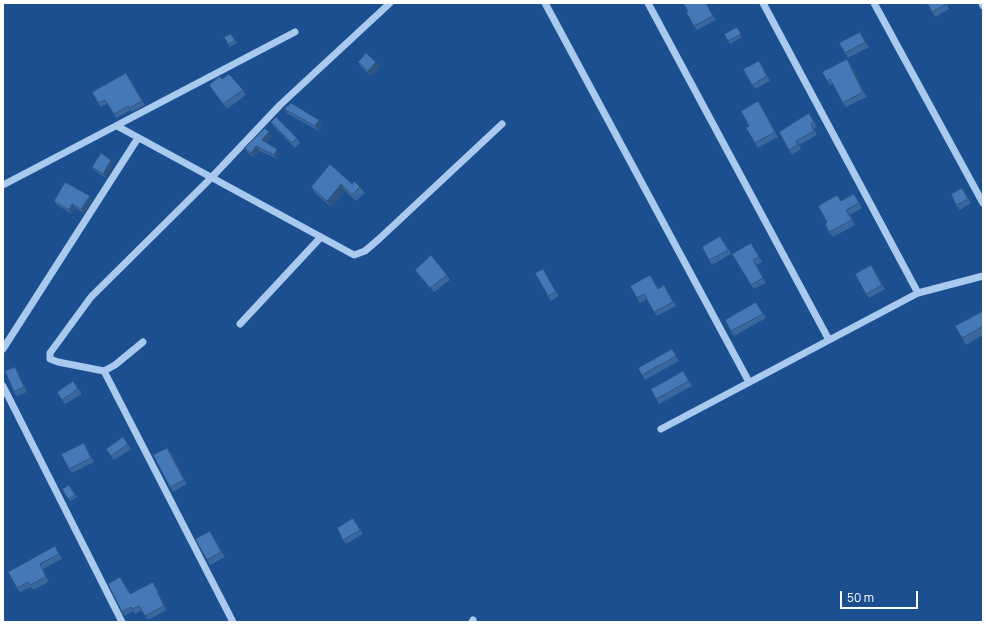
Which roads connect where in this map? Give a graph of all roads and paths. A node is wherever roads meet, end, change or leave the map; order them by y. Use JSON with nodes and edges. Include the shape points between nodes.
{"nodes":[{"id":1,"x":390,"y":3,"type":"edge"},
{"id":2,"x":545,"y":3,"type":"edge"},
{"id":3,"x":648,"y":3,"type":"edge"},
{"id":4,"x":763,"y":3,"type":"edge"},
{"id":5,"x":874,"y":3,"type":"edge"},
{"id":6,"x":982,"y":3,"type":"edge"},
{"id":7,"x":983,"y":6,"type":"edge"},
{"id":8,"x":295,"y":32,"type":"dead end"},
{"id":9,"x":502,"y":124,"type":"dead end"},
{"id":10,"x":117,"y":126,"type":"junction"},
{"id":11,"x":138,"y":138,"type":"junction"},
{"id":12,"x":210,"y":178,"type":"junction"},
{"id":13,"x":3,"y":185,"type":"edge"},
{"id":14,"x":983,"y":203,"type":"edge"},
{"id":15,"x":321,"y":238,"type":"junction"},
{"id":16,"x":983,"y":276,"type":"edge"},
{"id":17,"x":918,"y":293,"type":"junction"},
{"id":18,"x":240,"y":324,"type":"dead end"},
{"id":19,"x":829,"y":340,"type":"junction"},
{"id":20,"x":143,"y":342,"type":"dead end"},
{"id":21,"x":3,"y":349,"type":"edge"},
{"id":22,"x":104,"y":371,"type":"junction"},
{"id":23,"x":749,"y":382,"type":"junction"},
{"id":24,"x":3,"y":386,"type":"edge"},
{"id":25,"x":661,"y":429,"type":"dead end"},
{"id":26,"x":122,"y":622,"type":"edge"},
{"id":27,"x":233,"y":622,"type":"edge"}],
"edges":[{"from":1,"to":12,"type":"street","via":[[280,105]]},
{"from":2,"to":23,"type":"street"},
{"from":3,"to":19,"type":"street"},
{"from":4,"to":17,"type":"street"},
{"from":5,"to":14,"type":"street"},
{"from":6,"to":7,"type":"street"},
{"from":8,"to":10,"type":"street"},
{"from":9,"to":15,"type":"street","via":[[365,251],[354,255]]},
{"from":10,"to":11,"type":"street"},
{"from":10,"to":13,"type":"street"},
{"from":11,"to":12,"type":"street"},
{"from":11,"to":21,"type":"street"},
{"from":12,"to":15,"type":"street"},
{"from":12,"to":22,"type":"street","via":[[91,297],[50,353],[50,359],[58,362]]},
{"from":15,"to":18,"type":"street"},
{"from":16,"to":17,"type":"street"},
{"from":17,"to":19,"type":"street"},
{"from":19,"to":23,"type":"street"},
{"from":20,"to":22,"type":"street","via":[[116,365]]},
{"from":22,"to":27,"type":"street"},
{"from":23,"to":25,"type":"street"},
{"from":24,"to":26,"type":"street"}]}
